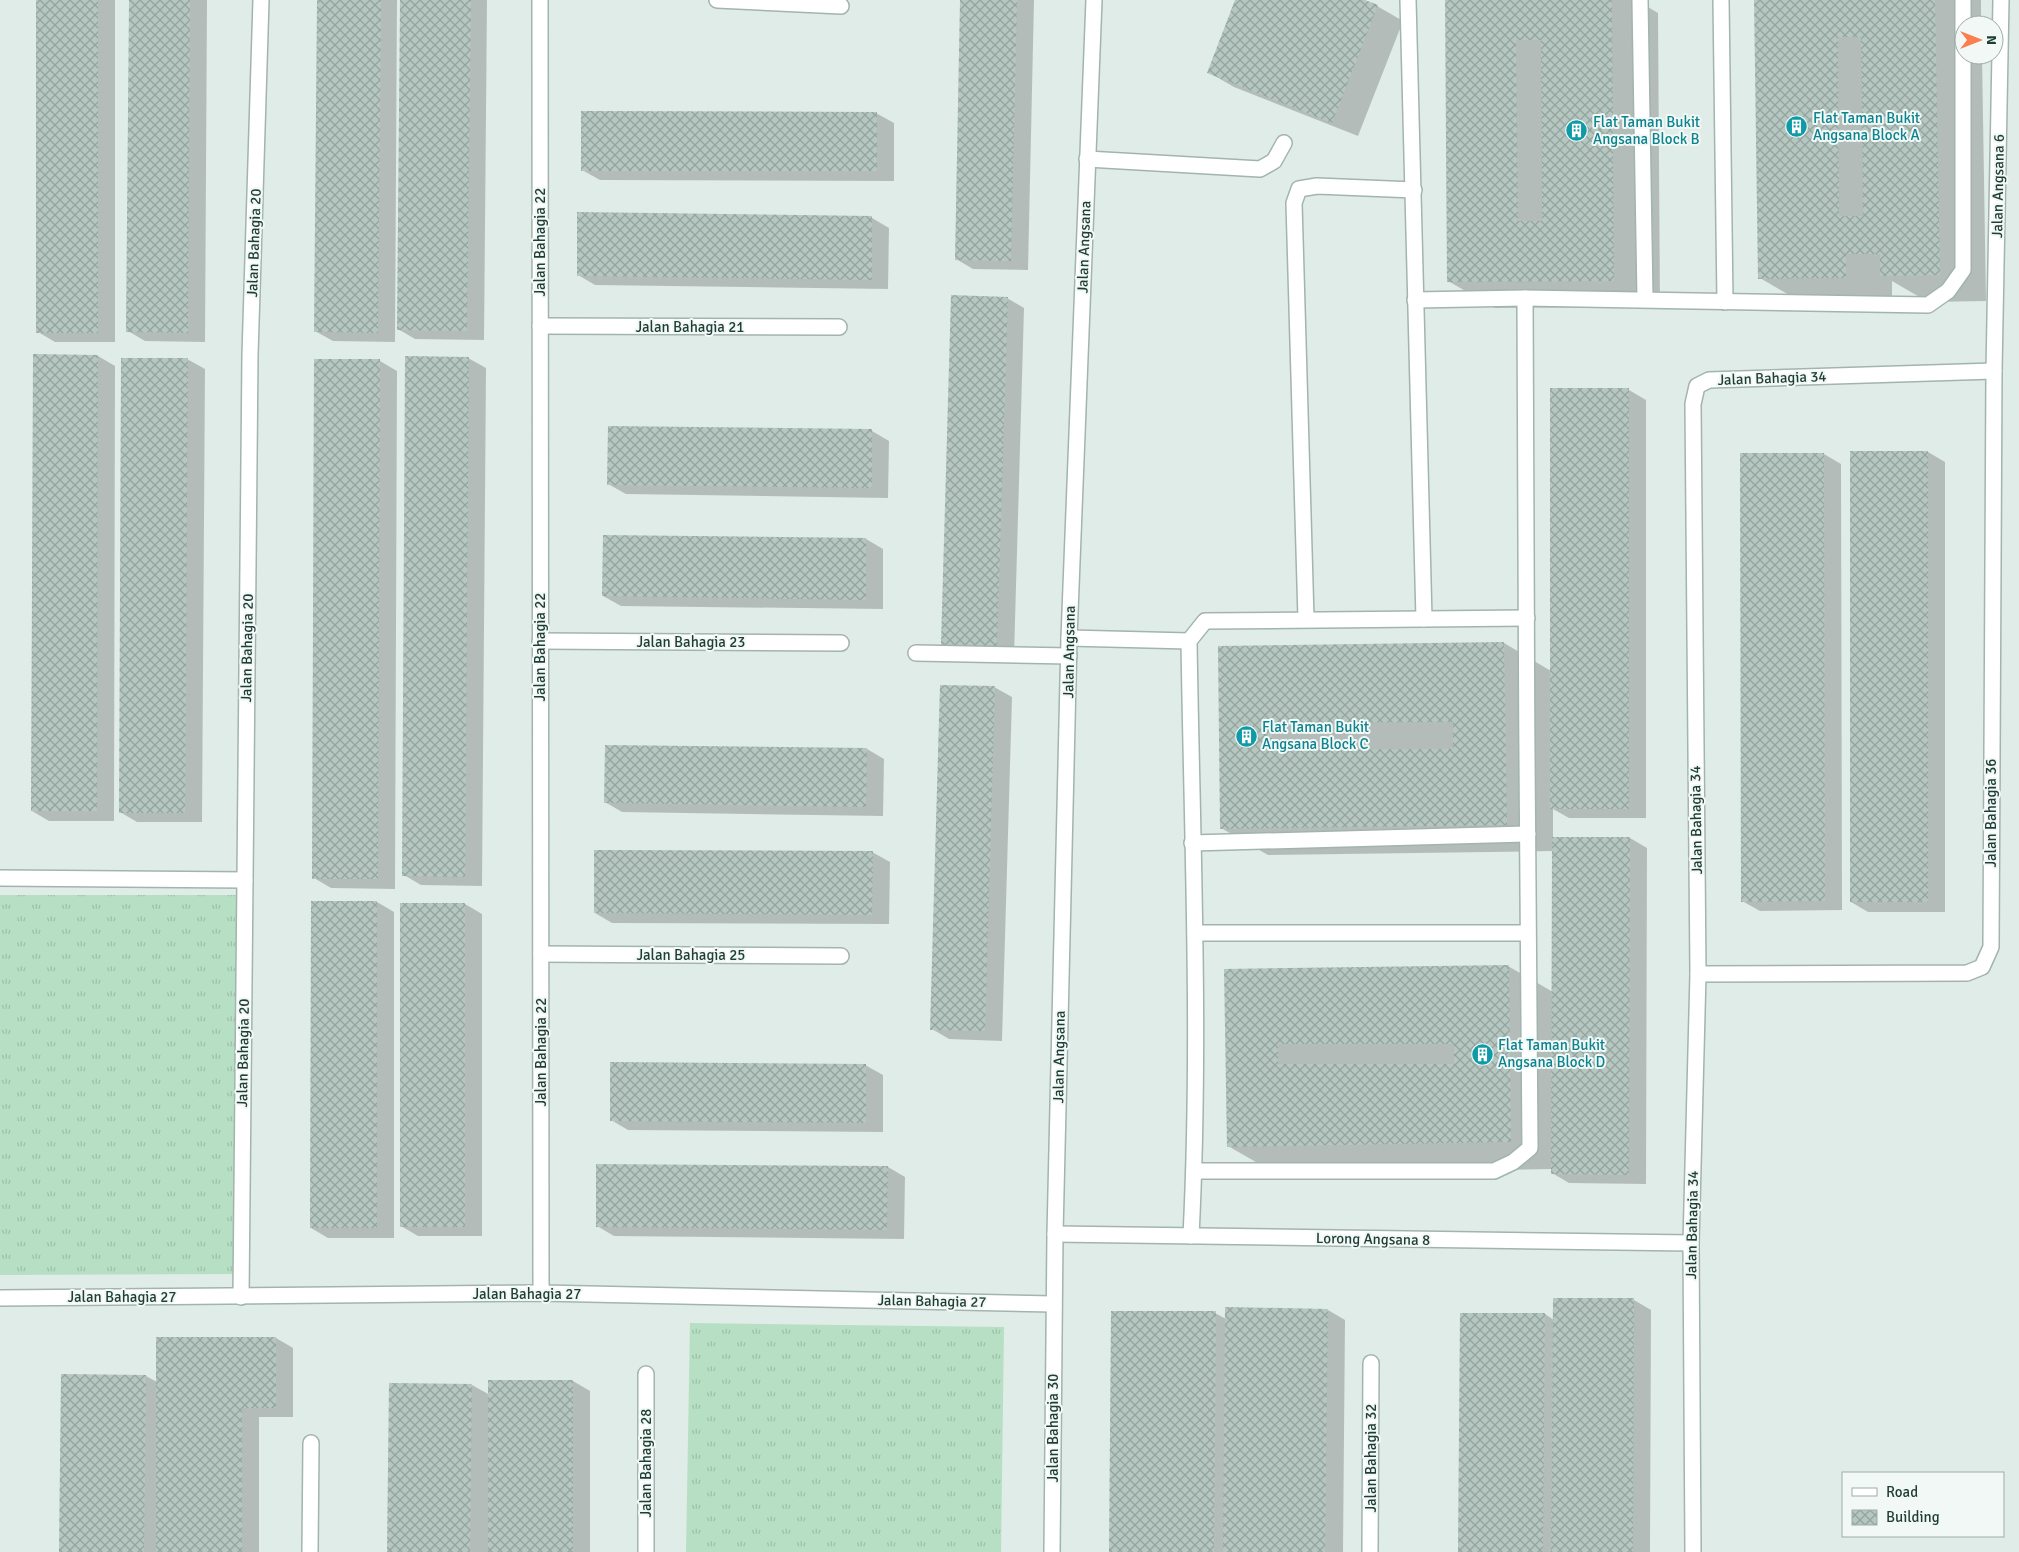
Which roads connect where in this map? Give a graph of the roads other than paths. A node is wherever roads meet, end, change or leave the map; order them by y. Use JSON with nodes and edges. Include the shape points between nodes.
{"nodes":[{"id":1,"x":261,"y":0,"type":"edge"},
{"id":2,"x":540,"y":0,"type":"edge"},
{"id":3,"x":717,"y":0,"type":"edge"},
{"id":4,"x":1094,"y":0,"type":"edge"},
{"id":5,"x":1408,"y":0,"type":"edge"},
{"id":6,"x":1640,"y":0,"type":"edge"},
{"id":7,"x":1721,"y":0,"type":"edge"},
{"id":8,"x":1963,"y":0,"type":"edge"},
{"id":9,"x":2001,"y":0,"type":"edge"},
{"id":10,"x":841,"y":6,"type":"dead end"},
{"id":11,"x":1284,"y":143,"type":"dead end"},
{"id":12,"x":1087,"y":159,"type":"junction"},
{"id":13,"x":1414,"y":190,"type":"junction"},
{"id":14,"x":1525,"y":298,"type":"junction"},
{"id":15,"x":1645,"y":299,"type":"junction"},
{"id":16,"x":1416,"y":300,"type":"junction"},
{"id":17,"x":1725,"y":302,"type":"junction"},
{"id":18,"x":540,"y":326,"type":"junction"},
{"id":19,"x":839,"y":327,"type":"dead end"},
{"id":20,"x":1994,"y":371,"type":"junction"},
{"id":21,"x":1527,"y":618,"type":"junction"},
{"id":22,"x":1306,"y":619,"type":"junction"},
{"id":23,"x":1424,"y":619,"type":"junction"},
{"id":24,"x":1069,"y":638,"type":"junction"},
{"id":25,"x":540,"y":641,"type":"junction"},
{"id":26,"x":1190,"y":641,"type":"junction"},
{"id":27,"x":841,"y":642,"type":"dead end"},
{"id":28,"x":916,"y":653,"type":"dead end"},
{"id":29,"x":1070,"y":656,"type":"junction"},
{"id":30,"x":1528,"y":834,"type":"junction"},
{"id":31,"x":1192,"y":843,"type":"junction"},
{"id":32,"x":0,"y":878,"type":"edge"},
{"id":33,"x":245,"y":880,"type":"junction"},
{"id":34,"x":1195,"y":933,"type":"junction"},
{"id":35,"x":1527,"y":933,"type":"junction"},
{"id":36,"x":541,"y":954,"type":"junction"},
{"id":37,"x":841,"y":956,"type":"dead end"},
{"id":38,"x":1698,"y":974,"type":"junction"},
{"id":39,"x":1194,"y":1171,"type":"junction"},
{"id":40,"x":1055,"y":1234,"type":"junction"},
{"id":41,"x":1191,"y":1236,"type":"junction"},
{"id":42,"x":1691,"y":1243,"type":"junction"},
{"id":43,"x":541,"y":1293,"type":"junction"},
{"id":44,"x":241,"y":1296,"type":"junction"},
{"id":45,"x":0,"y":1298,"type":"edge"},
{"id":46,"x":1054,"y":1304,"type":"junction"},
{"id":47,"x":1371,"y":1363,"type":"dead end"},
{"id":48,"x":646,"y":1374,"type":"dead end"},
{"id":49,"x":311,"y":1443,"type":"dead end"},
{"id":50,"x":310,"y":1552,"type":"edge"},
{"id":51,"x":646,"y":1552,"type":"edge"},
{"id":52,"x":1052,"y":1552,"type":"edge"},
{"id":53,"x":1370,"y":1552,"type":"edge"},
{"id":54,"x":1693,"y":1552,"type":"edge"}],
"edges":[{"from":1,"to":33,"type":"street","name":"Jalan Bahagia 20","via":[[250,355]]},
{"from":2,"to":18,"type":"street","name":"Jalan Bahagia 22"},
{"from":3,"to":10,"type":"street"},
{"from":4,"to":12,"type":"street","name":"Jalan Angsana"},
{"from":5,"to":13,"type":"street"},
{"from":6,"to":15,"type":"street"},
{"from":7,"to":17,"type":"street"},
{"from":8,"to":17,"type":"street","via":[[1963,270],[1948,291],[1928,305]]},
{"from":9,"to":20,"type":"street","name":"Jalan Angsana 6"},
{"from":11,"to":12,"type":"street","via":[[1274,161],[1260,169]]},
{"from":12,"to":24,"type":"street","name":"Jalan Angsana"},
{"from":13,"to":16,"type":"street"},
{"from":13,"to":22,"type":"street","via":[[1316,186],[1299,189],[1294,204]]},
{"from":14,"to":15,"type":"street"},
{"from":14,"to":16,"type":"street"},
{"from":14,"to":21,"type":"street"},
{"from":15,"to":17,"type":"street"},
{"from":16,"to":23,"type":"street"},
{"from":18,"to":19,"type":"street","name":"Jalan Bahagia 21"},
{"from":18,"to":25,"type":"street","name":"Jalan Bahagia 22"},
{"from":20,"to":38,"type":"street","name":"Jalan Bahagia 36","via":[[1991,947],[1982,967],[1967,973]]},
{"from":20,"to":38,"type":"street","name":"Jalan Bahagia 34","via":[[1709,380],[1697,386],[1693,414]]},
{"from":21,"to":23,"type":"street"},
{"from":21,"to":30,"type":"street"},
{"from":22,"to":23,"type":"street"},
{"from":22,"to":26,"type":"street","via":[[1205,621]]},
{"from":24,"to":26,"type":"street"},
{"from":24,"to":29,"type":"street","name":"Jalan Angsana"},
{"from":25,"to":27,"type":"street","name":"Jalan Bahagia 23"},
{"from":25,"to":36,"type":"street","name":"Jalan Bahagia 22"},
{"from":26,"to":31,"type":"street"},
{"from":28,"to":29,"type":"street"},
{"from":29,"to":40,"type":"street","name":"Jalan Angsana"},
{"from":30,"to":31,"type":"street"},
{"from":30,"to":35,"type":"street"},
{"from":31,"to":34,"type":"street"},
{"from":32,"to":33,"type":"street"},
{"from":33,"to":44,"type":"street","name":"Jalan Bahagia 20"},
{"from":34,"to":35,"type":"street"},
{"from":34,"to":39,"type":"street"},
{"from":35,"to":39,"type":"street","via":[[1530,1148],[1512,1162],[1494,1171]]},
{"from":36,"to":37,"type":"street","name":"Jalan Bahagia 25"},
{"from":36,"to":43,"type":"street","name":"Jalan Bahagia 22"},
{"from":38,"to":42,"type":"street","name":"Jalan Bahagia 34"},
{"from":39,"to":41,"type":"street"},
{"from":40,"to":41,"type":"street","name":"Lorong Angsana 8"},
{"from":40,"to":46,"type":"street","name":"Jalan Angsana"},
{"from":41,"to":42,"type":"street","name":"Lorong Angsana 8"},
{"from":42,"to":54,"type":"street","name":"Jalan Bahagia 34"},
{"from":43,"to":44,"type":"street","name":"Jalan Bahagia 27"},
{"from":43,"to":46,"type":"street","name":"Jalan Bahagia 27"},
{"from":44,"to":45,"type":"street","name":"Jalan Bahagia 27"},
{"from":46,"to":52,"type":"street","name":"Jalan Bahagia 30"},
{"from":47,"to":53,"type":"street","name":"Jalan Bahagia 32"},
{"from":48,"to":51,"type":"street","name":"Jalan Bahagia 28"},
{"from":49,"to":50,"type":"street"}]}
